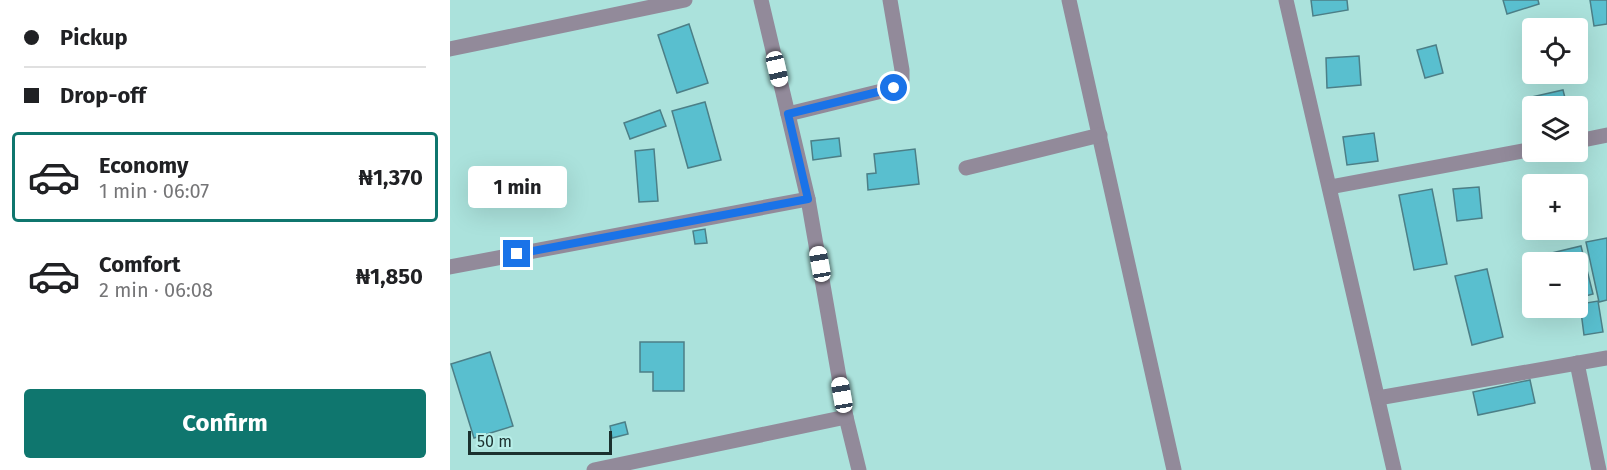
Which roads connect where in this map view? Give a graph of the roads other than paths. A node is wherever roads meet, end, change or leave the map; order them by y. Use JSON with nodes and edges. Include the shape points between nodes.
{"nodes":[{"id":1,"x":685,"y":0,"type":"edge"},
{"id":2,"x":761,"y":0,"type":"edge"},
{"id":3,"x":890,"y":0,"type":"edge"},
{"id":4,"x":1069,"y":0,"type":"edge"},
{"id":5,"x":1286,"y":0,"type":"edge"},
{"id":6,"x":450,"y":49,"type":"edge"},
{"id":7,"x":788,"y":114,"type":"junction"},
{"id":8,"x":1100,"y":135,"type":"junction"},
{"id":9,"x":1607,"y":135,"type":"edge"},
{"id":10,"x":1588,"y":139,"type":"edge"},
{"id":11,"x":1522,"y":151,"type":"edge"},
{"id":12,"x":966,"y":168,"type":"dead end"},
{"id":13,"x":1330,"y":187,"type":"junction"},
{"id":14,"x":808,"y":199,"type":"junction"},
{"id":15,"x":450,"y":267,"type":"edge"},
{"id":16,"x":1607,"y":358,"type":"edge"},
{"id":17,"x":1577,"y":363,"type":"junction"},
{"id":18,"x":1378,"y":398,"type":"junction"},
{"id":19,"x":846,"y":417,"type":"junction"},
{"id":20,"x":594,"y":470,"type":"edge"},
{"id":21,"x":859,"y":470,"type":"edge"},
{"id":22,"x":1174,"y":470,"type":"edge"},
{"id":23,"x":1394,"y":470,"type":"edge"},
{"id":24,"x":1599,"y":470,"type":"edge"}],
"edges":[{"from":1,"to":6,"type":"street"},
{"from":2,"to":7,"type":"street"},
{"from":3,"to":7,"type":"street","via":[[902,80],[894,88]]},
{"from":4,"to":8,"type":"street"},
{"from":5,"to":13,"type":"street"},
{"from":7,"to":14,"type":"street"},
{"from":8,"to":12,"type":"street"},
{"from":8,"to":22,"type":"street"},
{"from":9,"to":10,"type":"street"},
{"from":11,"to":13,"type":"street"},
{"from":13,"to":18,"type":"street"},
{"from":14,"to":15,"type":"street"},
{"from":14,"to":19,"type":"street"},
{"from":16,"to":17,"type":"street"},
{"from":17,"to":18,"type":"street"},
{"from":17,"to":24,"type":"street"},
{"from":18,"to":23,"type":"street"},
{"from":19,"to":20,"type":"street"},
{"from":19,"to":21,"type":"street"}]}
